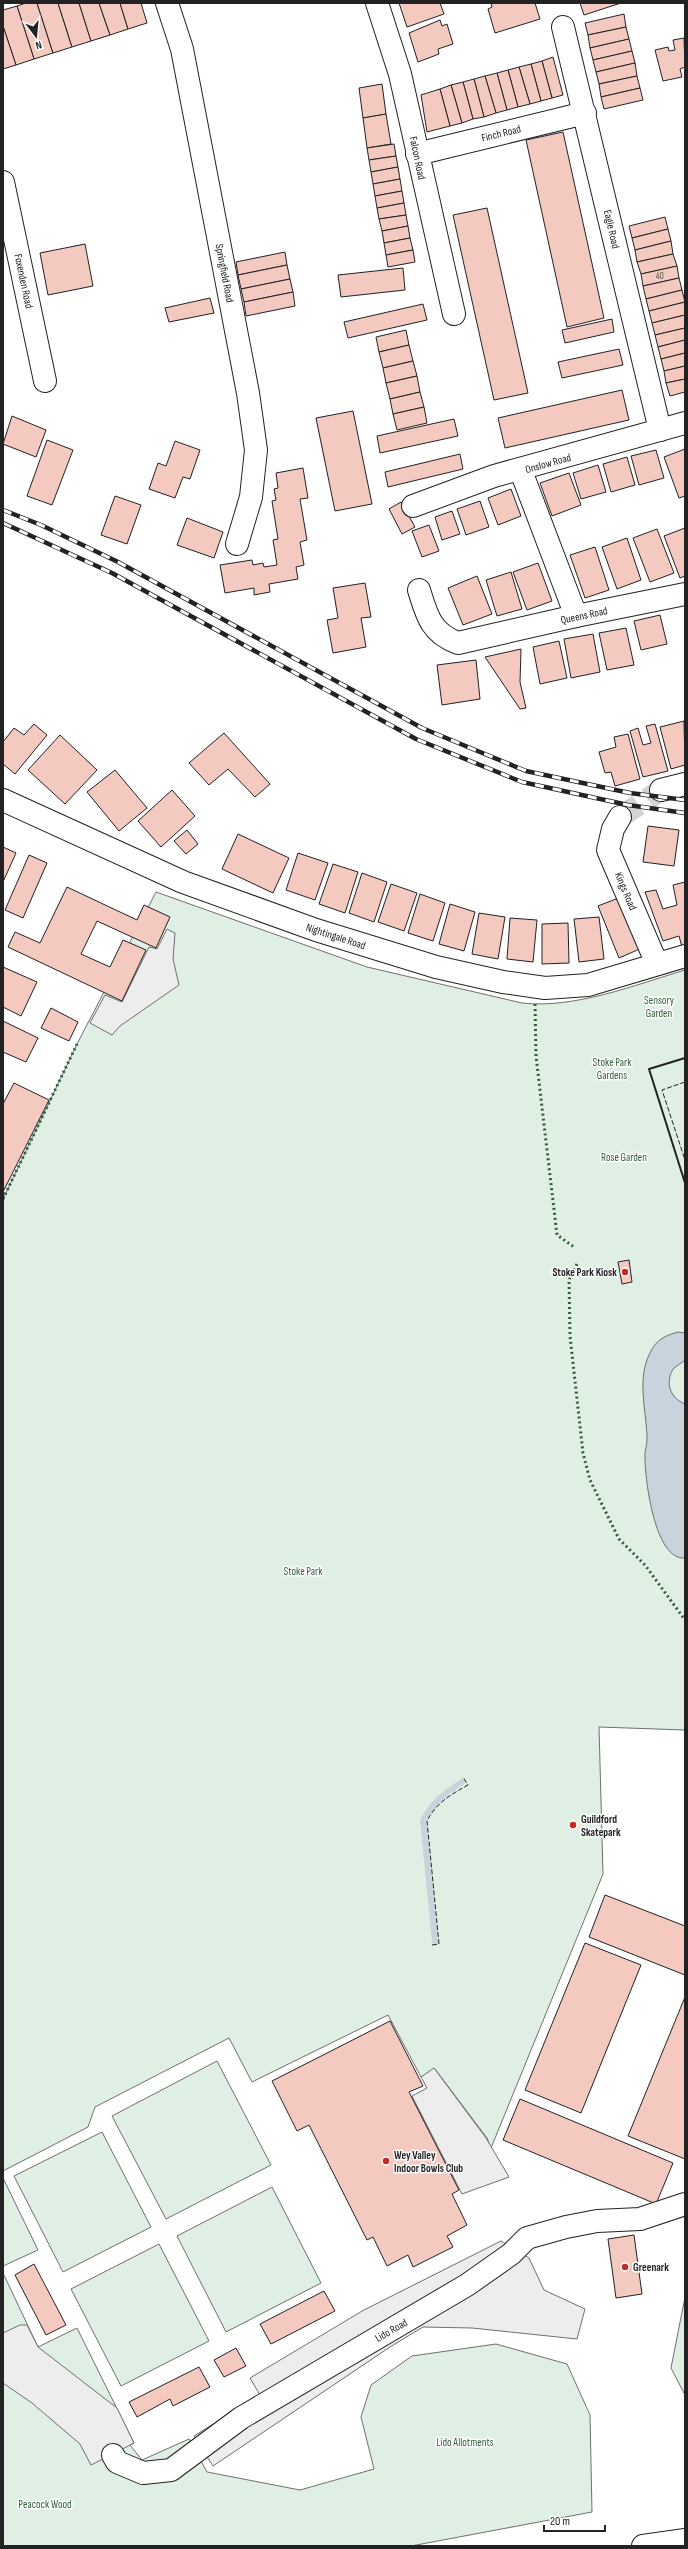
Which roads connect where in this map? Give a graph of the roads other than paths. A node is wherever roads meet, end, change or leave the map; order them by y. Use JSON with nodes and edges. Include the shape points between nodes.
{"nodes":[{"id":1,"x":167,"y":3,"type":"edge"},
{"id":2,"x":377,"y":3,"type":"edge"},
{"id":3,"x":563,"y":27,"type":"dead end"},
{"id":4,"x":585,"y":112,"type":"junction"},
{"id":5,"x":417,"y":154,"type":"junction"},
{"id":6,"x":3,"y":182,"type":"edge"},
{"id":7,"x":454,"y":314,"type":"dead end"},
{"id":8,"x":45,"y":381,"type":"dead end"},
{"id":9,"x":685,"y":423,"type":"edge"},
{"id":10,"x":660,"y":430,"type":"junction"},
{"id":11,"x":521,"y":471,"type":"junction"},
{"id":12,"x":413,"y":506,"type":"dead end"},
{"id":13,"x":237,"y":544,"type":"dead end"},
{"id":14,"x":420,"y":590,"type":"dead end"},
{"id":15,"x":685,"y":594,"type":"edge"},
{"id":16,"x":576,"y":616,"type":"junction"},
{"id":17,"x":685,"y":784,"type":"edge"},
{"id":18,"x":661,"y":790,"type":"tunnel mouth"},
{"id":19,"x":3,"y":800,"type":"edge"},
{"id":20,"x":620,"y":817,"type":"tunnel mouth"},
{"id":21,"x":685,"y":956,"type":"edge"},
{"id":22,"x":657,"y":964,"type":"junction"},
{"id":23,"x":685,"y":2204,"type":"edge"},
{"id":24,"x":113,"y":2454,"type":"dead end"},
{"id":25,"x":685,"y":2540,"type":"edge"},
{"id":26,"x":643,"y":2546,"type":"edge"}],
"edges":[{"from":1,"to":13,"type":"street","name":"Springfield Road","via":[[182,49],[248,393],[256,450],[251,497]]},
{"from":2,"to":5,"type":"street","name":"Falcon Road","via":[[400,74]]},
{"from":3,"to":4,"type":"street","name":"Eagle Road"},
{"from":4,"to":5,"type":"street","name":"Finch Road"},
{"from":4,"to":10,"type":"street","name":"Eagle Road"},
{"from":5,"to":7,"type":"street","name":"Falcon Road"},
{"from":6,"to":8,"type":"street","name":"Foxenden Road"},
{"from":9,"to":10,"type":"street","name":"Onslow Road"},
{"from":10,"to":11,"type":"street","name":"Onslow Road"},
{"from":11,"to":12,"type":"street","name":"Onslow Road","via":[[494,476]]},
{"from":11,"to":16,"type":"street"},
{"from":14,"to":16,"type":"street","name":"Queens Road","via":[[429,620],[443,637],[458,643]]},
{"from":15,"to":16,"type":"street","name":"Queens Road"},
{"from":17,"to":18,"type":"street"},
{"from":19,"to":22,"type":"street","name":"Nightingale Road","via":[[184,882],[316,930],[436,967],[503,982],[545,988],[588,985]]},
{"from":20,"to":22,"type":"street","name":"Kings Road","via":[[613,829],[608,850]]},
{"from":21,"to":22,"type":"street","name":"Nightingale Road"},
{"from":23,"to":24,"type":"street","name":"Lido Road","via":[[640,2219],[597,2221],[527,2238],[511,2254],[467,2285],[241,2418],[192,2457],[171,2470],[143,2473],[117,2462]]},
{"from":25,"to":26,"type":"street"}]}
